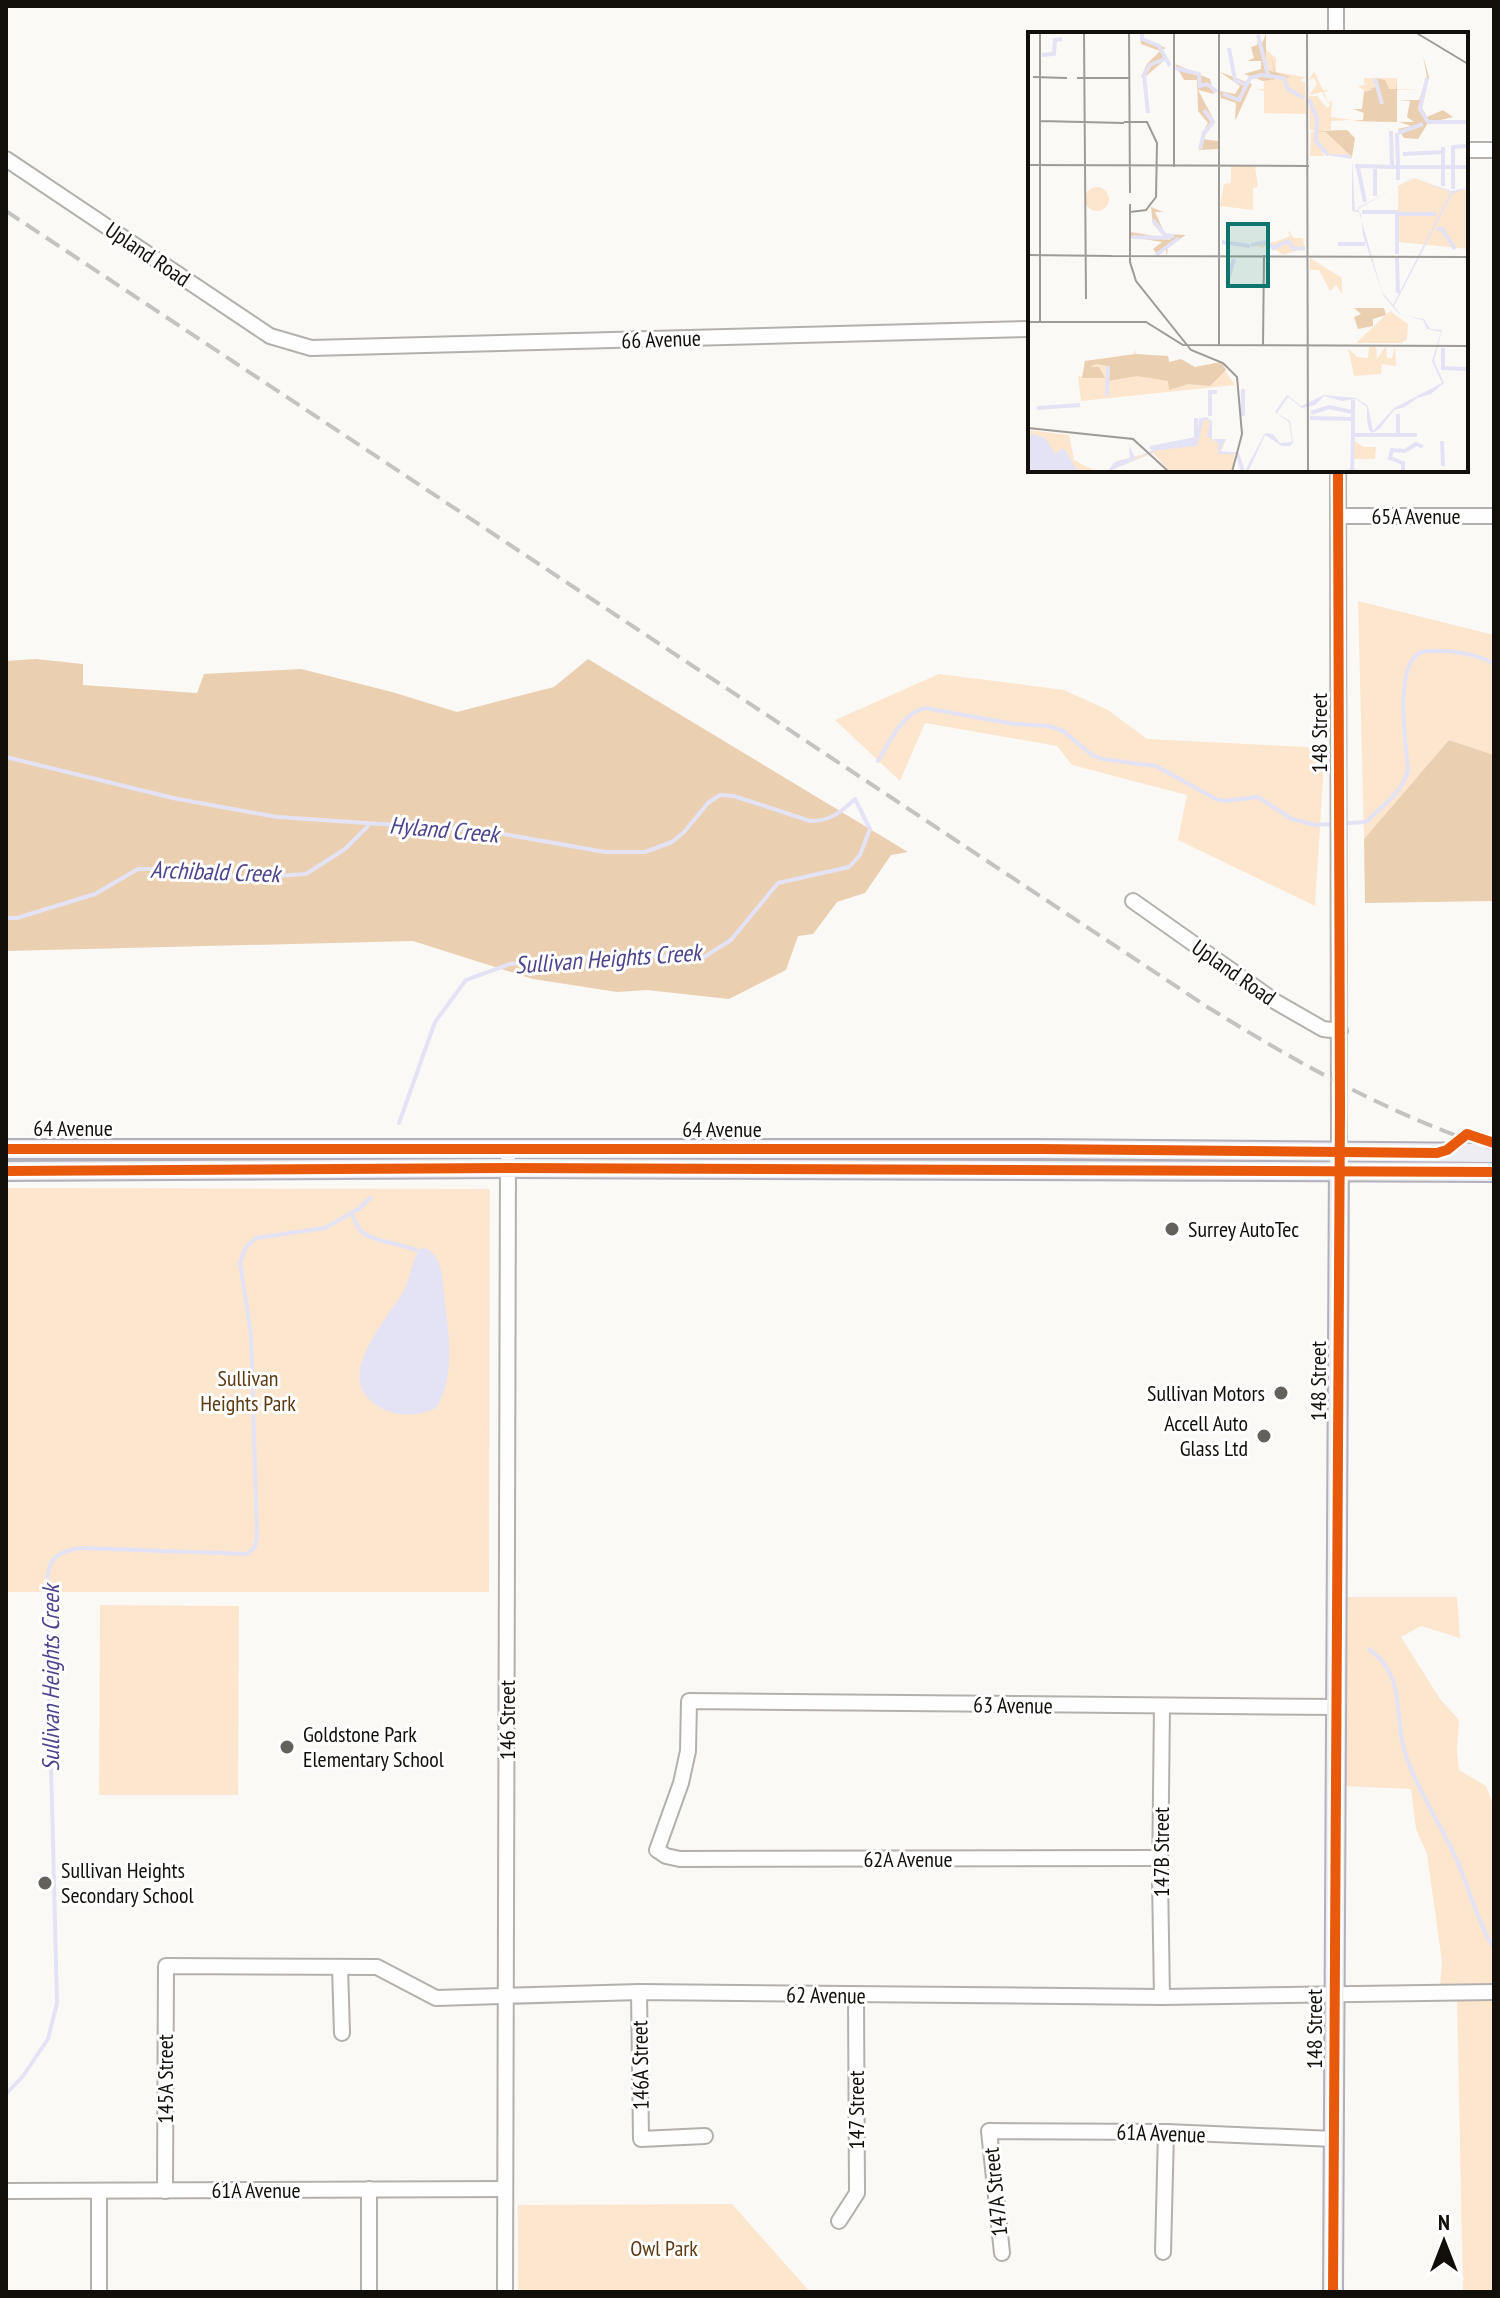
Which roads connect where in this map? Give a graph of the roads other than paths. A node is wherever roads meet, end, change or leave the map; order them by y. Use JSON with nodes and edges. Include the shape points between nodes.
{"nodes":[{"id":1,"x":1336,"y":6,"type":"edge"},
{"id":2,"x":1336,"y":32,"type":"edge"},
{"id":3,"x":1468,"y":150,"type":"edge"},
{"id":4,"x":1494,"y":150,"type":"edge"},
{"id":5,"x":6,"y":159,"type":"edge"},
{"id":6,"x":1028,"y":329,"type":"edge"},
{"id":7,"x":292,"y":345,"type":"joint"},
{"id":8,"x":1338,"y":472,"type":"edge"},
{"id":9,"x":1338,"y":516,"type":"junction"},
{"id":10,"x":1494,"y":516,"type":"edge"},
{"id":11,"x":1133,"y":901,"type":"dead end"},
{"id":12,"x":1340,"y":1031,"type":"junction"},
{"id":13,"x":115,"y":1148,"type":"junction"},
{"id":14,"x":6,"y":1149,"type":"edge"},
{"id":15,"x":508,"y":1149,"type":"junction"},
{"id":16,"x":1339,"y":1151,"type":"junction"},
{"id":17,"x":1494,"y":1153,"type":"edge"},
{"id":18,"x":507,"y":1168,"type":"junction"},
{"id":19,"x":6,"y":1170,"type":"edge"},
{"id":20,"x":1339,"y":1171,"type":"junction"},
{"id":21,"x":1494,"y":1172,"type":"edge"},
{"id":22,"x":1162,"y":1706,"type":"junction"},
{"id":23,"x":1337,"y":1707,"type":"junction"},
{"id":24,"x":657,"y":1850,"type":"joint"},
{"id":25,"x":1160,"y":1858,"type":"junction"},
{"id":26,"x":166,"y":1966,"type":"joint"},
{"id":27,"x":340,"y":1967,"type":"junction"},
{"id":28,"x":639,"y":1992,"type":"junction"},
{"id":29,"x":1494,"y":1992,"type":"edge"},
{"id":30,"x":1334,"y":1994,"type":"junction"},
{"id":31,"x":506,"y":1995,"type":"junction"},
{"id":32,"x":856,"y":1995,"type":"junction"},
{"id":33,"x":1162,"y":1997,"type":"junction"},
{"id":34,"x":342,"y":2033,"type":"dead end"},
{"id":35,"x":989,"y":2131,"type":"joint"},
{"id":36,"x":1166,"y":2132,"type":"junction"},
{"id":37,"x":705,"y":2136,"type":"dead end"},
{"id":38,"x":1334,"y":2139,"type":"junction"},
{"id":39,"x":369,"y":2189,"type":"junction"},
{"id":40,"x":505,"y":2189,"type":"junction"},
{"id":41,"x":6,"y":2191,"type":"edge"},
{"id":42,"x":99,"y":2191,"type":"junction"},
{"id":43,"x":165,"y":2191,"type":"junction"},
{"id":44,"x":839,"y":2221,"type":"dead end"},
{"id":45,"x":1163,"y":2252,"type":"dead end"},
{"id":46,"x":1002,"y":2253,"type":"dead end"},
{"id":47,"x":99,"y":2292,"type":"edge"},
{"id":48,"x":369,"y":2292,"type":"edge"},
{"id":49,"x":505,"y":2292,"type":"edge"},
{"id":50,"x":1333,"y":2292,"type":"edge"}],
"edges":[{"from":1,"to":2,"type":"street"},
{"from":3,"to":4,"type":"street"},
{"from":5,"to":7,"type":"street","name":"Upland Road","via":[[270,336]]},
{"from":6,"to":7,"type":"street","name":"66 Avenue","via":[[325,350]]},
{"from":8,"to":9,"type":"street","name":"148 Street"},
{"from":9,"to":10,"type":"street","name":"65A Avenue"},
{"from":9,"to":12,"type":"street","name":"148 Street"},
{"from":11,"to":12,"type":"street","name":"Upland Road","via":[[1276,1002],[1323,1029]]},
{"from":12,"to":16,"type":"street","name":"148 Street"},
{"from":13,"to":14,"type":"main road","name":"64 Avenue"},
{"from":13,"to":15,"type":"main road","name":"64 Avenue"},
{"from":13,"to":19,"type":"main road","via":[[94,1159],[23,1161]]},
{"from":15,"to":16,"type":"main road","name":"64 Avenue"},
{"from":15,"to":18,"type":"street","name":"146 Street"},
{"from":16,"to":17,"type":"main road","name":"64 Avenue"},
{"from":16,"to":20,"type":"main road","name":"148 Street"},
{"from":18,"to":19,"type":"main road","name":"64 Avenue"},
{"from":18,"to":20,"type":"main road","name":"64 Avenue"},
{"from":18,"to":31,"type":"street","name":"146 Street"},
{"from":20,"to":21,"type":"main road","name":"64 Avenue"},
{"from":20,"to":23,"type":"main road","name":"148 Street"},
{"from":22,"to":23,"type":"street","name":"63 Avenue"},
{"from":22,"to":24,"type":"street","name":"63 Avenue","via":[[689,1701],[688,1751]]},
{"from":22,"to":25,"type":"street","name":"147B Street"},
{"from":23,"to":30,"type":"main road","name":"148 Street"},
{"from":24,"to":25,"type":"street","name":"62A Avenue","via":[[680,1859]]},
{"from":25,"to":33,"type":"street","name":"147B Street"},
{"from":26,"to":27,"type":"street","name":"62 Avenue"},
{"from":26,"to":43,"type":"street","name":"145A Street"},
{"from":27,"to":31,"type":"street","name":"62 Avenue","via":[[377,1967],[436,1998]]},
{"from":27,"to":34,"type":"street"},
{"from":28,"to":31,"type":"street","name":"62 Avenue"},
{"from":28,"to":32,"type":"street","name":"62 Avenue"},
{"from":28,"to":37,"type":"street","name":"146A Street","via":[[641,2139]]},
{"from":29,"to":30,"type":"street","name":"62 Avenue"},
{"from":30,"to":33,"type":"street","name":"62 Avenue"},
{"from":30,"to":38,"type":"main road","name":"148 Street"},
{"from":31,"to":40,"type":"street","name":"146 Street"},
{"from":32,"to":33,"type":"street","name":"62 Avenue"},
{"from":32,"to":44,"type":"street","name":"147 Street","via":[[857,2193]]},
{"from":35,"to":36,"type":"street","name":"61A Avenue"},
{"from":35,"to":46,"type":"street","name":"147A Street"},
{"from":36,"to":38,"type":"street","name":"61A Avenue"},
{"from":36,"to":45,"type":"street"},
{"from":38,"to":50,"type":"main road","name":"148 Street"},
{"from":39,"to":40,"type":"street","name":"61A Avenue"},
{"from":39,"to":43,"type":"street","name":"61A Avenue"},
{"from":39,"to":48,"type":"street"},
{"from":40,"to":49,"type":"street","name":"146 Street"},
{"from":41,"to":42,"type":"street","name":"61A Avenue"},
{"from":42,"to":43,"type":"street","name":"61A Avenue"},
{"from":42,"to":47,"type":"street"}]}
